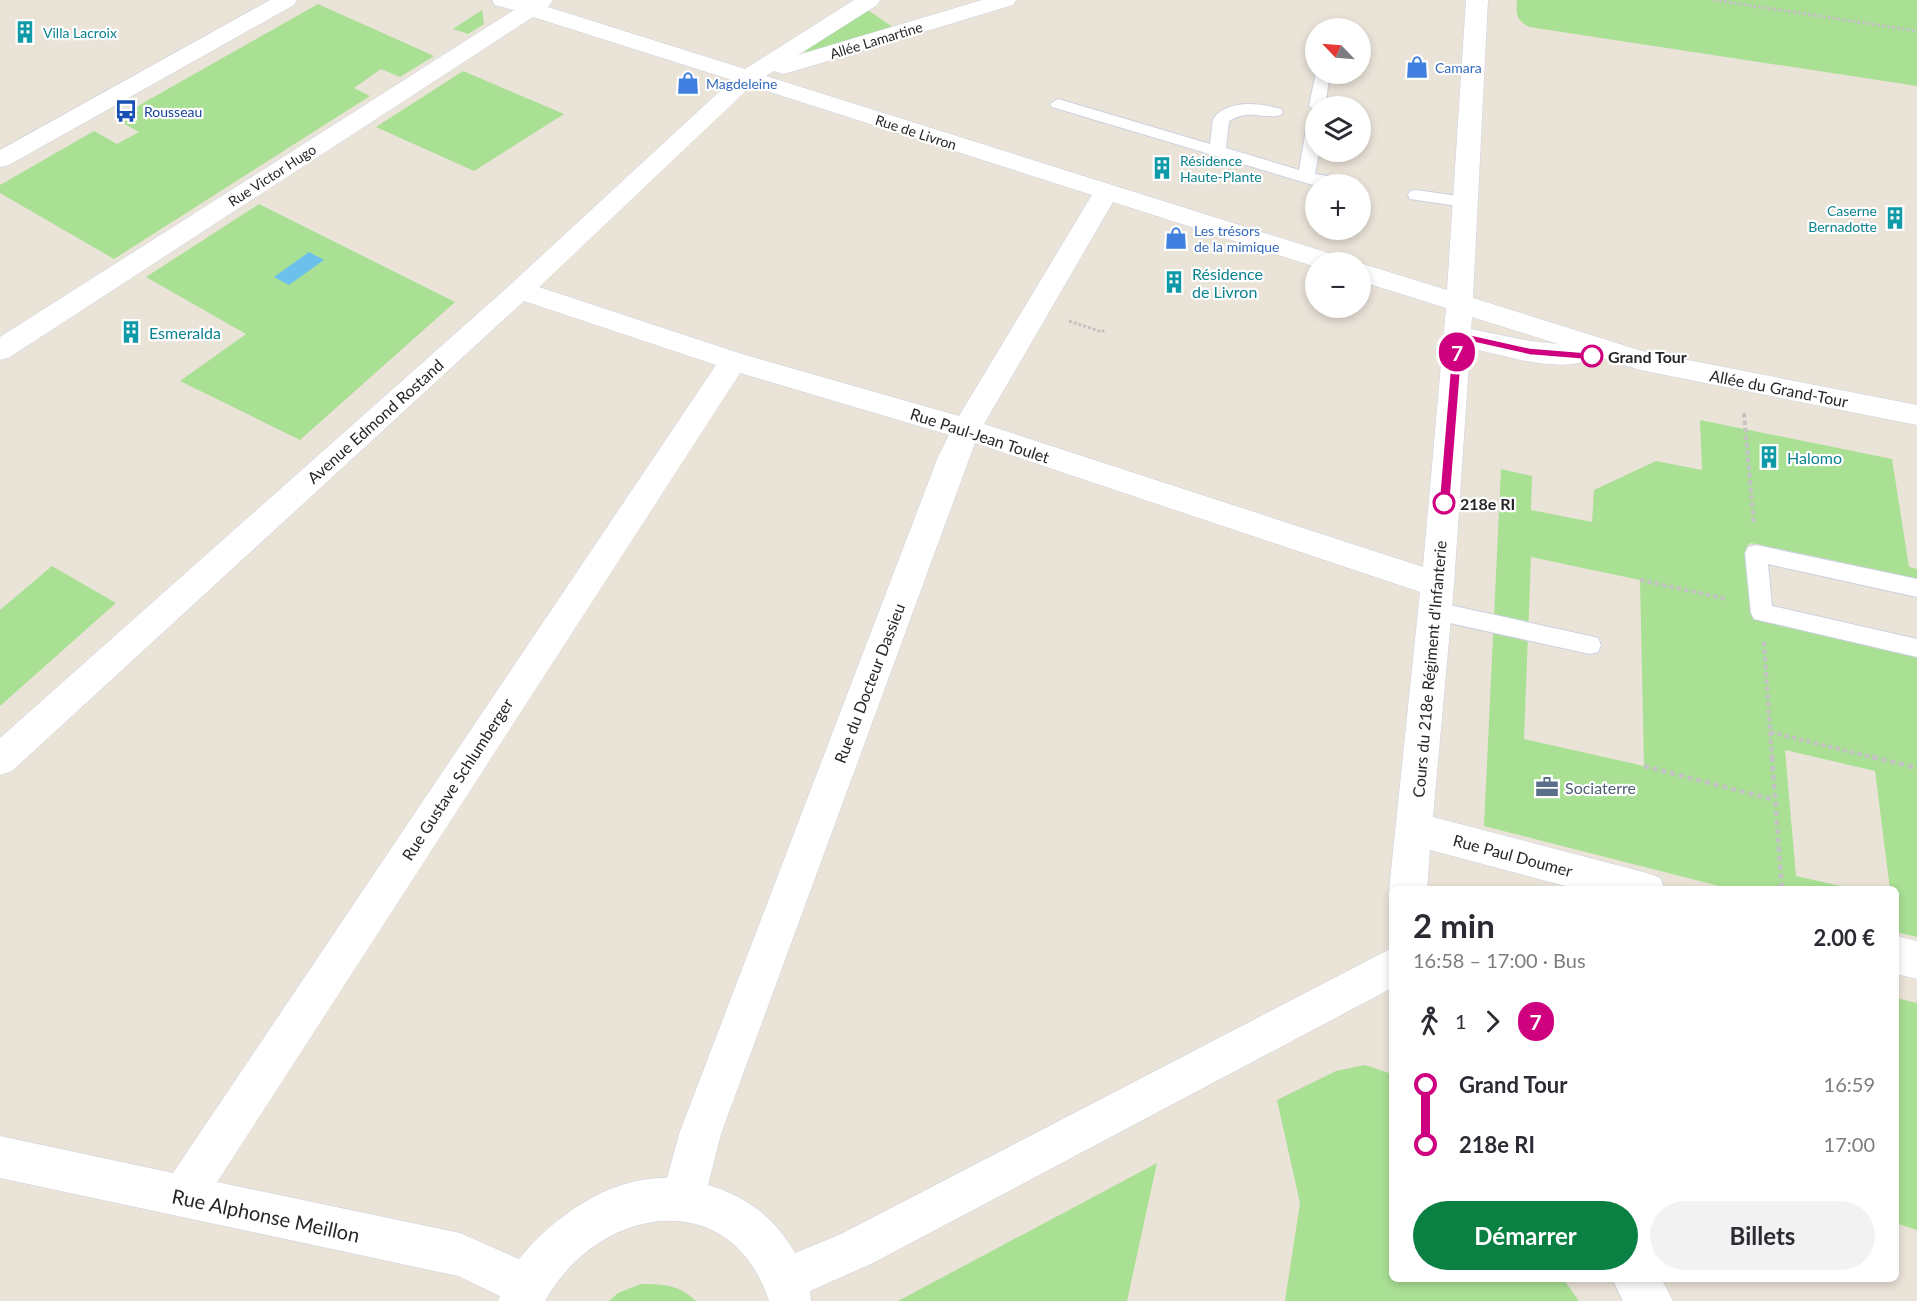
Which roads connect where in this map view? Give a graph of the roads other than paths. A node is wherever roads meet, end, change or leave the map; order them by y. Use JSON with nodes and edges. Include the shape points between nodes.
{"nodes":[{"id":1,"x":286,"y":0,"type":"edge"},
{"id":2,"x":503,"y":0,"type":"edge"},
{"id":3,"x":869,"y":0,"type":"edge"},
{"id":4,"x":1005,"y":0,"type":"edge"},
{"id":5,"x":1477,"y":0,"type":"edge"},
{"id":6,"x":538,"y":4,"type":"edge"},
{"id":7,"x":747,"y":78,"type":"junction"},
{"id":8,"x":1058,"y":104,"type":"dead end"},
{"id":9,"x":1275,"y":112,"type":"dead end"},
{"id":10,"x":1217,"y":151,"type":"junction"},
{"id":11,"x":0,"y":160,"type":"edge"},
{"id":12,"x":1305,"y":177,"type":"edge"},
{"id":13,"x":1106,"y":192,"type":"junction"},
{"id":14,"x":1416,"y":195,"type":"dead end"},
{"id":15,"x":1465,"y":202,"type":"junction"},
{"id":16,"x":1305,"y":254,"type":"edge"},
{"id":17,"x":1371,"y":277,"type":"edge"},
{"id":18,"x":520,"y":290,"type":"junction"},
{"id":19,"x":1459,"y":320,"type":"junction"},
{"id":20,"x":0,"y":350,"type":"edge"},
{"id":21,"x":733,"y":361,"type":"junction"},
{"id":22,"x":1917,"y":415,"type":"edge"},
{"id":23,"x":966,"y":429,"type":"junction"},
{"id":24,"x":1917,"y":588,"type":"edge"},
{"id":25,"x":1437,"y":598,"type":"junction"},
{"id":26,"x":1590,"y":645,"type":"dead end"},
{"id":27,"x":1917,"y":648,"type":"edge"},
{"id":28,"x":0,"y":760,"type":"edge"},
{"id":29,"x":1414,"y":829,"type":"junction"},
{"id":30,"x":1408,"y":886,"type":"edge"},
{"id":31,"x":1632,"y":886,"type":"edge"},
{"id":32,"x":1899,"y":956,"type":"edge"},
{"id":33,"x":1917,"y":960,"type":"edge"},
{"id":34,"x":1389,"y":969,"type":"edge"},
{"id":35,"x":0,"y":1157,"type":"edge"},
{"id":36,"x":182,"y":1197,"type":"junction"},
{"id":37,"x":683,"y":1198,"type":"junction"},
{"id":38,"x":1637,"y":1282,"type":"edge"},
{"id":39,"x":788,"y":1290,"type":"edge"},
{"id":40,"x":524,"y":1293,"type":"edge"},
{"id":41,"x":1651,"y":1301,"type":"edge"}],
"edges":[{"from":1,"to":11,"type":"street"},
{"from":2,"to":6,"type":"street","name":"Rue de Livron"},
{"from":3,"to":7,"type":"street","name":"Avenue Edmond Rostand"},
{"from":4,"to":7,"type":"street","name":"Allée Lamartine"},
{"from":5,"to":15,"type":"street","name":"Cours du 218e Régiment d'Infanterie"},
{"from":6,"to":7,"type":"street","name":"Rue de Livron"},
{"from":6,"to":20,"type":"street","name":"Rue Victor Hugo"},
{"from":7,"to":13,"type":"street","name":"Rue de Livron"},
{"from":7,"to":18,"type":"street","name":"Avenue Edmond Rostand"},
{"from":8,"to":10,"type":"lane"},
{"from":9,"to":10,"type":"lane","via":[[1259,108],[1231,111],[1221,119]]},
{"from":10,"to":12,"type":"lane"},
{"from":13,"to":16,"type":"street","name":"Rue de Livron"},
{"from":13,"to":23,"type":"street","name":"Rue du Docteur Dassieu"},
{"from":14,"to":15,"type":"lane"},
{"from":15,"to":19,"type":"street","name":"Cours du 218e Régiment d'Infanterie"},
{"from":17,"to":19,"type":"street"},
{"from":18,"to":21,"type":"street","name":"Rue Paul-Jean Toulet"},
{"from":18,"to":28,"type":"street","name":"Avenue Edmond Rostand"},
{"from":19,"to":22,"type":"street","name":"Allée du Grand-Tour","via":[[1530,351],[1640,360]]},
{"from":19,"to":25,"type":"street","name":"Cours du 218e Régiment d'Infanterie"},
{"from":21,"to":23,"type":"street","name":"Rue Paul-Jean Toulet"},
{"from":21,"to":36,"type":"street","name":"Rue Gustave Schlumberger"},
{"from":23,"to":25,"type":"street","name":"Rue Paul-Jean Toulet"},
{"from":23,"to":37,"type":"street","name":"Rue du Docteur Dassieu","via":[[700,1134]]},
{"from":24,"to":27,"type":"lane","via":[[1756,553],[1761,610]]},
{"from":25,"to":26,"type":"lane"},
{"from":25,"to":29,"type":"street","name":"Cours du 218e Régiment d'Infanterie"},
{"from":29,"to":30,"type":"street","name":"Cours du 218e Régiment d'Infanterie"},
{"from":29,"to":31,"type":"street","name":"Rue Paul Doumer"},
{"from":32,"to":33,"type":"street"},
{"from":34,"to":39,"type":"street","via":[[856,1249]]},
{"from":35,"to":36,"type":"street","name":"Rue Alphonse Meillon"},
{"from":36,"to":40,"type":"street","name":"Rue Alphonse Meillon","via":[[460,1256]]},
{"from":37,"to":39,"type":"street","via":[[725,1211],[760,1239]]},
{"from":37,"to":40,"type":"street","via":[[640,1200],[598,1216],[559,1245]]},
{"from":38,"to":41,"type":"street"}]}
